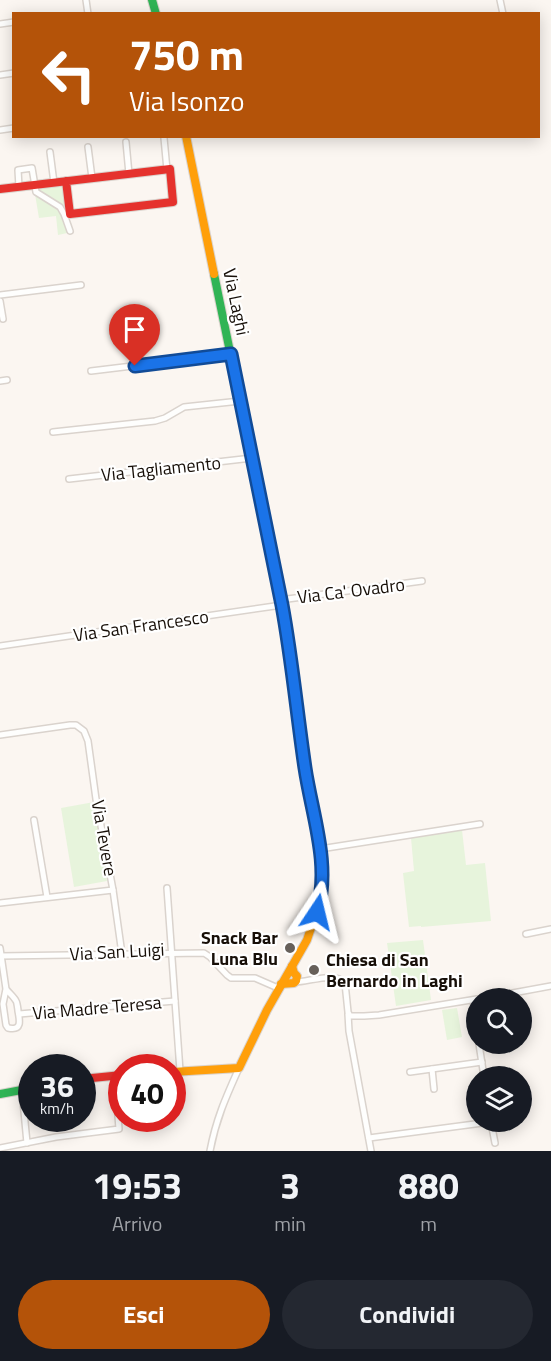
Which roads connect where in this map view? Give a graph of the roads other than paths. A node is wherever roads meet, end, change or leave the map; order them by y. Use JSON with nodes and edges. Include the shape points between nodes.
{"nodes":[{"id":1,"x":164,"y":138,"type":"edge"},
{"id":2,"x":186,"y":138,"type":"edge"},
{"id":3,"x":126,"y":142,"type":"dead end"},
{"id":4,"x":88,"y":147,"type":"dead end"},
{"id":5,"x":50,"y":152,"type":"dead end"},
{"id":6,"x":167,"y":170,"type":"junction"},
{"id":7,"x":129,"y":174,"type":"junction"},
{"id":8,"x":92,"y":178,"type":"junction"},
{"id":9,"x":66,"y":181,"type":"junction"},
{"id":10,"x":54,"y":183,"type":"junction"},
{"id":11,"x":35,"y":185,"type":"junction"},
{"id":12,"x":19,"y":187,"type":"junction"},
{"id":13,"x":0,"y":189,"type":"edge"},
{"id":14,"x":70,"y":231,"type":"dead end"},
{"id":15,"x":81,"y":285,"type":"dead end"},
{"id":16,"x":0,"y":295,"type":"edge"},
{"id":17,"x":0,"y":301,"type":"edge"},
{"id":18,"x":3,"y":319,"type":"dead end"},
{"id":19,"x":231,"y":354,"type":"junction"},
{"id":20,"x":91,"y":371,"type":"dead end"},
{"id":21,"x":7,"y":380,"type":"dead end"},
{"id":22,"x":0,"y":381,"type":"edge"},
{"id":23,"x":240,"y":401,"type":"junction"},
{"id":24,"x":53,"y":432,"type":"dead end"},
{"id":25,"x":252,"y":458,"type":"junction"},
{"id":26,"x":69,"y":479,"type":"dead end"},
{"id":27,"x":422,"y":581,"type":"dead end"},
{"id":28,"x":281,"y":602,"type":"junction"},
{"id":29,"x":0,"y":646,"type":"edge"},
{"id":30,"x":0,"y":735,"type":"edge"},
{"id":31,"x":34,"y":820,"type":"dead end"},
{"id":32,"x":480,"y":824,"type":"dead end"},
{"id":33,"x":320,"y":849,"type":"junction"},
{"id":34,"x":167,"y":888,"type":"dead end"},
{"id":35,"x":113,"y":890,"type":"junction"},
{"id":36,"x":47,"y":897,"type":"junction"},
{"id":37,"x":0,"y":903,"type":"edge"},
{"id":38,"x":551,"y":929,"type":"edge"},
{"id":39,"x":526,"y":934,"type":"dead end"},
{"id":40,"x":0,"y":948,"type":"edge"},
{"id":41,"x":172,"y":952,"type":"junction"},
{"id":42,"x":122,"y":954,"type":"junction"},
{"id":43,"x":1,"y":956,"type":"edge"},
{"id":44,"x":291,"y":979,"type":"junction"},
{"id":45,"x":551,"y":986,"type":"edge"},
{"id":46,"x":6,"y":989,"type":"junction"},
{"id":47,"x":532,"y":990,"type":"edge"},
{"id":48,"x":175,"y":1001,"type":"junction"},
{"id":49,"x":466,"y":1001,"type":"edge"},
{"id":50,"x":348,"y":1012,"type":"junction"},
{"id":51,"x":19,"y":1014,"type":"junction"},
{"id":52,"x":176,"y":1054,"type":"edge"},
{"id":53,"x":481,"y":1054,"type":"edge"},
{"id":54,"x":482,"y":1062,"type":"junction"},
{"id":55,"x":483,"y":1066,"type":"edge"},
{"id":56,"x":240,"y":1068,"type":"junction"},
{"id":57,"x":432,"y":1069,"type":"junction"},
{"id":58,"x":186,"y":1071,"type":"edge"},
{"id":59,"x":410,"y":1072,"type":"dead end"},
{"id":60,"x":434,"y":1089,"type":"dead end"},
{"id":61,"x":18,"y":1091,"type":"edge"},
{"id":62,"x":0,"y":1094,"type":"edge"},
{"id":63,"x":466,"y":1125,"type":"edge"},
{"id":64,"x":108,"y":1130,"type":"edge"},
{"id":65,"x":26,"y":1132,"type":"edge"},
{"id":66,"x":493,"y":1132,"type":"edge"},
{"id":67,"x":369,"y":1138,"type":"junction"},
{"id":68,"x":27,"y":1143,"type":"junction"},
{"id":69,"x":495,"y":1143,"type":"dead end"},
{"id":70,"x":0,"y":1148,"type":"edge"},
{"id":71,"x":210,"y":1151,"type":"edge"},
{"id":72,"x":370,"y":1151,"type":"edge"}],
"edges":[{"from":1,"to":6,"type":"street"},
{"from":2,"to":19,"type":"street","name":"Via Laghi"},
{"from":3,"to":7,"type":"street"},
{"from":4,"to":8,"type":"street"},
{"from":5,"to":10,"type":"street"},
{"from":6,"to":7,"type":"street"},
{"from":6,"to":9,"type":"street","via":[[170,169],[173,202],[70,214]]},
{"from":7,"to":8,"type":"street"},
{"from":8,"to":9,"type":"street"},
{"from":9,"to":10,"type":"street"},
{"from":10,"to":11,"type":"street"},
{"from":11,"to":12,"type":"street"},
{"from":11,"to":12,"type":"street","via":[[32,168],[18,170]]},
{"from":11,"to":14,"type":"street","via":[[39,195],[60,207]]},
{"from":12,"to":13,"type":"street"},
{"from":15,"to":16,"type":"street"},
{"from":17,"to":18,"type":"street"},
{"from":19,"to":20,"type":"street"},
{"from":19,"to":23,"type":"street","name":"Via Laghi"},
{"from":21,"to":22,"type":"street"},
{"from":23,"to":24,"type":"street","via":[[184,407],[155,421]]},
{"from":23,"to":25,"type":"street","name":"Via Laghi"},
{"from":25,"to":26,"type":"street","name":"Via Tagliamento"},
{"from":25,"to":28,"type":"street","name":"Via Laghi"},
{"from":27,"to":28,"type":"street","name":"Via Ca' Ovadro"},
{"from":28,"to":29,"type":"street","name":"Via San Francesco"},
{"from":28,"to":33,"type":"street","name":"Via Laghi"},
{"from":30,"to":35,"type":"street","name":"Via Tevere","via":[[70,725],[84,731]]},
{"from":31,"to":36,"type":"street"},
{"from":32,"to":33,"type":"street"},
{"from":33,"to":44,"type":"street","name":"Via Laghi","via":[[320,901]]},
{"from":34,"to":41,"type":"street","name":"Via San Luigi"},
{"from":35,"to":36,"type":"street"},
{"from":35,"to":42,"type":"street","name":"Via Tevere"},
{"from":36,"to":37,"type":"street"},
{"from":38,"to":39,"type":"street"},
{"from":40,"to":43,"type":"street","name":"Via Madre Teresa"},
{"from":41,"to":42,"type":"street","name":"Via San Luigi"},
{"from":41,"to":44,"type":"street","via":[[204,953],[231,978]]},
{"from":41,"to":48,"type":"street"},
{"from":42,"to":43,"type":"street","name":"Via San Luigi"},
{"from":43,"to":46,"type":"street","name":"Via Madre Teresa"},
{"from":44,"to":50,"type":"street","via":[[343,979]]},
{"from":44,"to":56,"type":"street","name":"Via Laghi","via":[[251,1041]]},
{"from":45,"to":47,"type":"street"},
{"from":46,"to":51,"type":"street","name":"Via Madre Teresa","via":[[16,1001]]},
{"from":46,"to":51,"type":"street","name":"Via Madre Teresa","via":[[3,1004],[8,1028],[18,1027]]},
{"from":48,"to":51,"type":"street","name":"Via Madre Teresa"},
{"from":48,"to":52,"type":"street"},
{"from":49,"to":50,"type":"street","via":[[363,1016],[350,1016]]},
{"from":50,"to":67,"type":"street"},
{"from":53,"to":54,"type":"street"},
{"from":54,"to":55,"type":"street"},
{"from":54,"to":57,"type":"street"},
{"from":56,"to":58,"type":"street"},
{"from":56,"to":71,"type":"street","via":[[215,1125]]},
{"from":57,"to":59,"type":"street"},
{"from":57,"to":60,"type":"street"},
{"from":61,"to":62,"type":"street"},
{"from":63,"to":67,"type":"street"},
{"from":64,"to":68,"type":"street"},
{"from":65,"to":68,"type":"street"},
{"from":66,"to":69,"type":"street"},
{"from":67,"to":72,"type":"street"},
{"from":68,"to":70,"type":"street"}]}
